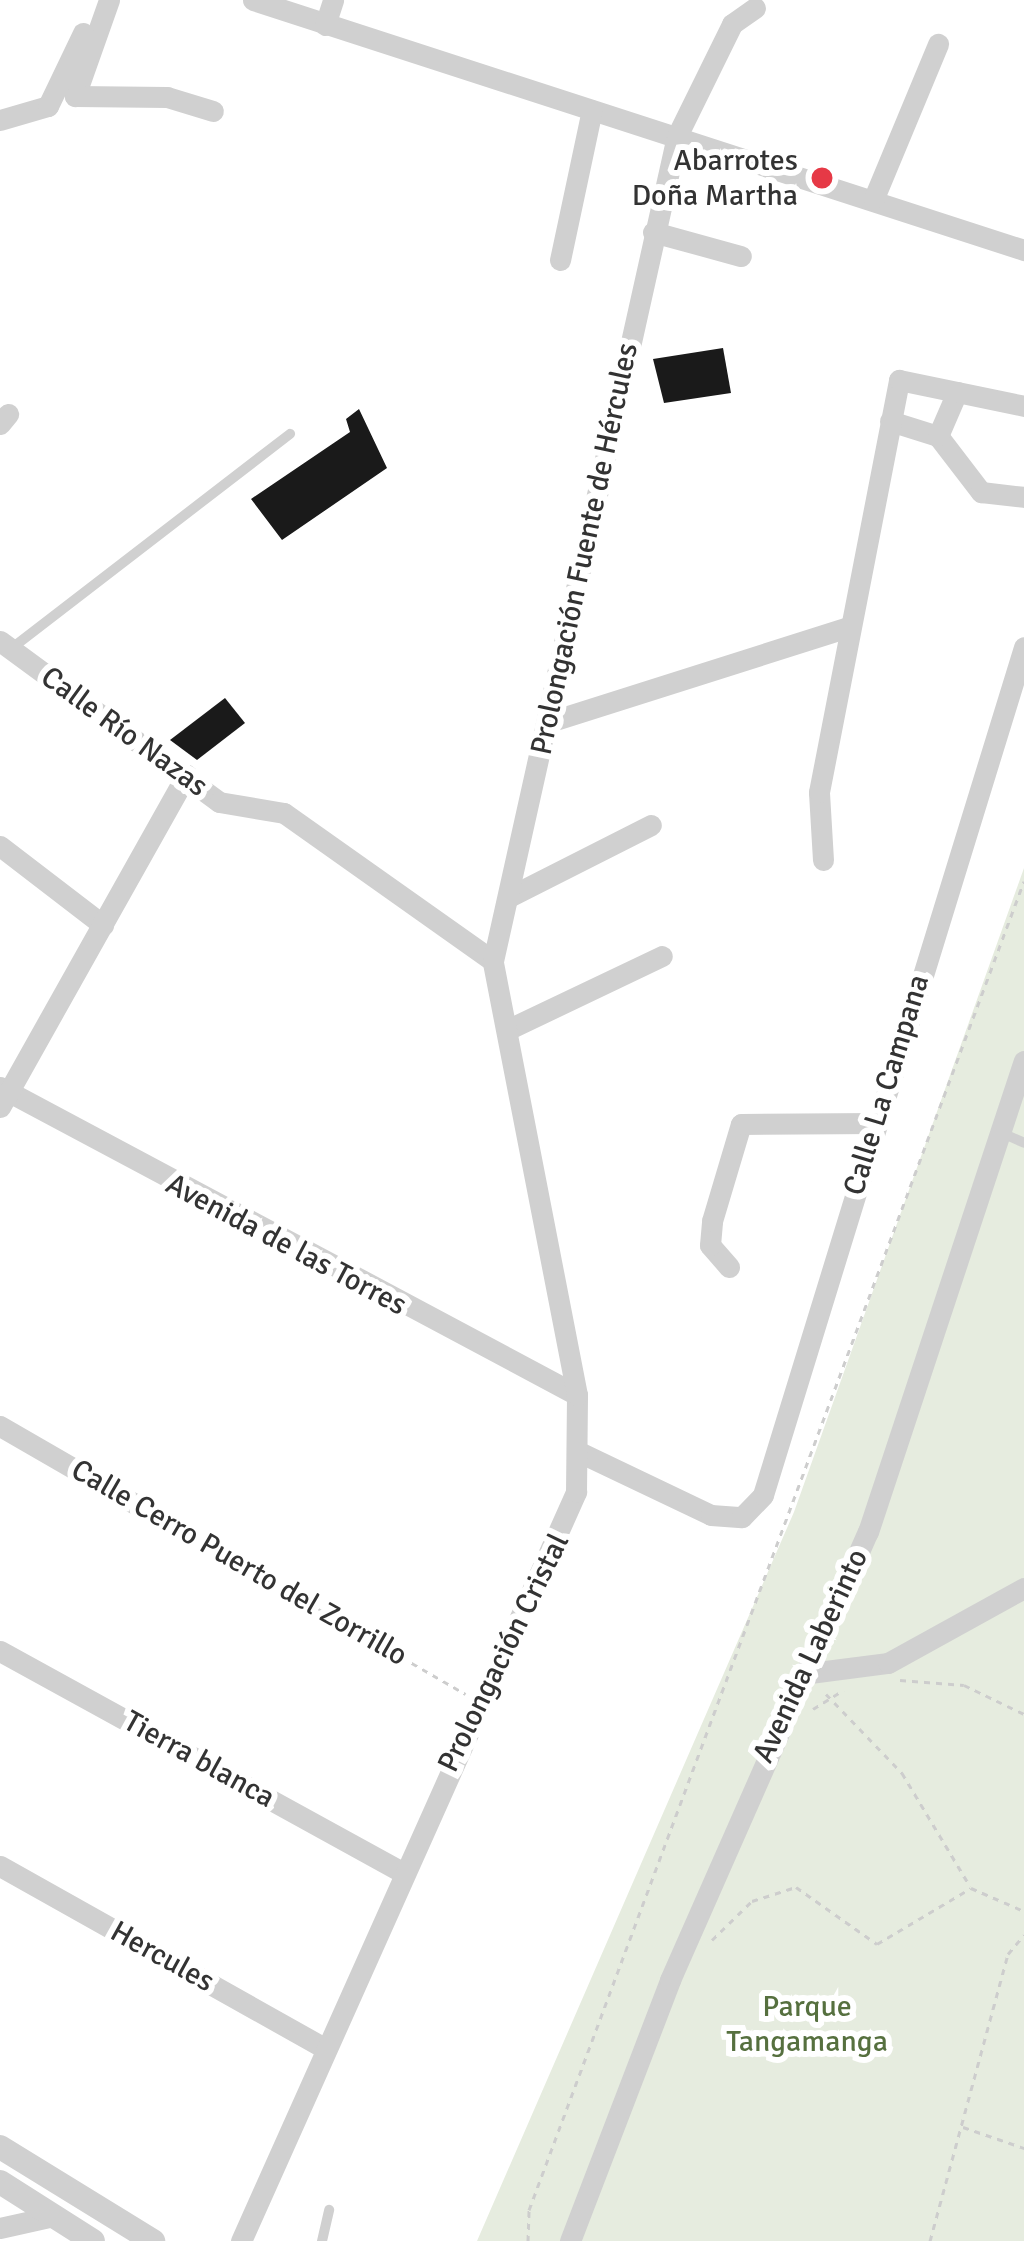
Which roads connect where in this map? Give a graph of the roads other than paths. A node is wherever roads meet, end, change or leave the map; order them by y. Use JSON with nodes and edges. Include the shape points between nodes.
{"nodes":[{"id":1,"x":96,"y":0,"type":"edge"},
{"id":2,"x":109,"y":0,"type":"edge"},
{"id":3,"x":253,"y":0,"type":"edge"},
{"id":4,"x":333,"y":0,"type":"edge"},
{"id":5,"x":755,"y":8,"type":"dead end"},
{"id":6,"x":325,"y":25,"type":"junction"},
{"id":7,"x":938,"y":44,"type":"dead end"},
{"id":8,"x":592,"y":110,"type":"junction"},
{"id":9,"x":213,"y":111,"type":"dead end"},
{"id":10,"x":0,"y":120,"type":"edge"},
{"id":11,"x":676,"y":136,"type":"junction"},
{"id":12,"x":874,"y":198,"type":"junction"},
{"id":13,"x":653,"y":232,"type":"junction"},
{"id":14,"x":1024,"y":250,"type":"edge"},
{"id":15,"x":741,"y":256,"type":"dead end"},
{"id":16,"x":560,"y":260,"type":"dead end"},
{"id":17,"x":957,"y":392,"type":"junction"},
{"id":18,"x":1024,"y":406,"type":"edge"},
{"id":19,"x":890,"y":421,"type":"junction"},
{"id":20,"x":290,"y":434,"type":"dead end"},
{"id":21,"x":938,"y":436,"type":"junction"},
{"id":22,"x":1024,"y":497,"type":"edge"},
{"id":23,"x":848,"y":627,"type":"junction"},
{"id":24,"x":6,"y":645,"type":"edge"},
{"id":25,"x":1024,"y":647,"type":"edge"},
{"id":26,"x":549,"y":722,"type":"junction"},
{"id":27,"x":186,"y":775,"type":"junction"},
{"id":28,"x":651,"y":825,"type":"dead end"},
{"id":29,"x":0,"y":846,"type":"edge"},
{"id":30,"x":824,"y":860,"type":"dead end"},
{"id":31,"x":508,"y":897,"type":"junction"},
{"id":32,"x":103,"y":925,"type":"junction"},
{"id":33,"x":662,"y":956,"type":"dead end"},
{"id":34,"x":494,"y":961,"type":"junction"},
{"id":35,"x":511,"y":1028,"type":"junction"},
{"id":36,"x":1024,"y":1061,"type":"edge"},
{"id":37,"x":3,"y":1096,"type":"edge"},
{"id":38,"x":876,"y":1123,"type":"junction"},
{"id":39,"x":1002,"y":1133,"type":"junction"},
{"id":40,"x":1024,"y":1144,"type":"edge"},
{"id":41,"x":729,"y":1267,"type":"dead end"},
{"id":42,"x":577,"y":1395,"type":"junction"},
{"id":43,"x":0,"y":1426,"type":"edge"},
{"id":44,"x":579,"y":1451,"type":"junction"},
{"id":45,"x":135,"y":1504,"type":"road end"},
{"id":46,"x":1024,"y":1588,"type":"edge"},
{"id":47,"x":0,"y":1651,"type":"edge"},
{"id":48,"x":802,"y":1674,"type":"junction"},
{"id":49,"x":0,"y":1866,"type":"edge"},
{"id":50,"x":398,"y":1870,"type":"junction"},
{"id":51,"x":323,"y":2048,"type":"junction"},
{"id":52,"x":0,"y":2147,"type":"edge"},
{"id":53,"x":0,"y":2182,"type":"edge"},
{"id":54,"x":328,"y":2210,"type":"dead end"},
{"id":55,"x":54,"y":2216,"type":"junction"},
{"id":56,"x":0,"y":2228,"type":"edge"},
{"id":57,"x":93,"y":2241,"type":"edge"},
{"id":58,"x":153,"y":2241,"type":"edge"},
{"id":59,"x":241,"y":2241,"type":"edge"},
{"id":60,"x":322,"y":2241,"type":"edge"},
{"id":61,"x":570,"y":2241,"type":"edge"}],
"edges":[{"from":1,"to":10,"type":"street","via":[[58,94]]},
{"from":2,"to":9,"type":"street","via":[[75,96],[167,97]]},
{"from":3,"to":6,"type":"street"},
{"from":4,"to":6,"type":"street"},
{"from":5,"to":11,"type":"street","name":"Prolongación Fuente de Hércules","via":[[732,24]]},
{"from":6,"to":8,"type":"street"},
{"from":7,"to":12,"type":"street"},
{"from":8,"to":11,"type":"street"},
{"from":8,"to":16,"type":"street"},
{"from":11,"to":12,"type":"street"},
{"from":11,"to":13,"type":"street","name":"Prolongación Fuente de Hércules"},
{"from":12,"to":14,"type":"street"},
{"from":13,"to":15,"type":"street"},
{"from":13,"to":26,"type":"street","name":"Prolongación Fuente de Hércules"},
{"from":17,"to":18,"type":"street"},
{"from":17,"to":19,"type":"street","via":[[899,380]]},
{"from":17,"to":21,"type":"street"},
{"from":19,"to":21,"type":"street"},
{"from":19,"to":23,"type":"street"},
{"from":20,"to":24,"type":"lane"},
{"from":21,"to":22,"type":"street","via":[[981,492]]},
{"from":23,"to":26,"type":"street"},
{"from":23,"to":30,"type":"street","via":[[818,792]]},
{"from":24,"to":27,"type":"street","name":"Calle Río Nazas"},
{"from":25,"to":38,"type":"street","name":"Calle La Campana"},
{"from":26,"to":31,"type":"street","name":"Prolongación Fuente de Hércules"},
{"from":27,"to":32,"type":"street"},
{"from":27,"to":34,"type":"street","name":"Calle Río Nazas","via":[[219,802],[284,813]]},
{"from":28,"to":31,"type":"street"},
{"from":29,"to":32,"type":"street"},
{"from":31,"to":34,"type":"street","name":"Prolongación Fuente de Hércules"},
{"from":32,"to":37,"type":"street"},
{"from":33,"to":35,"type":"street"},
{"from":34,"to":35,"type":"street","name":"Prolongación Cristal"},
{"from":35,"to":42,"type":"street","name":"Prolongación Cristal"},
{"from":36,"to":39,"type":"street","name":"Avenida Laberinto"},
{"from":37,"to":42,"type":"street","name":"Avenida de las Torres"},
{"from":38,"to":41,"type":"street","via":[[741,1124],[712,1221],[710,1245]]},
{"from":38,"to":44,"type":"street","name":"Calle La Campana","via":[[763,1495],[742,1516],[711,1515]]},
{"from":39,"to":40,"type":"lane"},
{"from":39,"to":48,"type":"street","name":"Avenida Laberinto","via":[[868,1532]]},
{"from":42,"to":44,"type":"street","name":"Prolongación Cristal"},
{"from":43,"to":45,"type":"street","name":"Calle Cerro Puerto del Zorrillo"},
{"from":44,"to":50,"type":"street","name":"Prolongación Cristal","via":[[567,1528]]},
{"from":46,"to":48,"type":"street","via":[[888,1663]]},
{"from":47,"to":50,"type":"street","name":"Tierra blanca"},
{"from":48,"to":61,"type":"street","name":"Avenida Laberinto"},
{"from":49,"to":51,"type":"street","name":"Hercules"},
{"from":50,"to":51,"type":"street","name":"Prolongación Cristal"},
{"from":51,"to":59,"type":"street","name":"Prolongación Cristal"},
{"from":52,"to":58,"type":"street"},
{"from":53,"to":55,"type":"street"},
{"from":54,"to":60,"type":"lane"},
{"from":55,"to":56,"type":"street"},
{"from":55,"to":57,"type":"street"}]}
